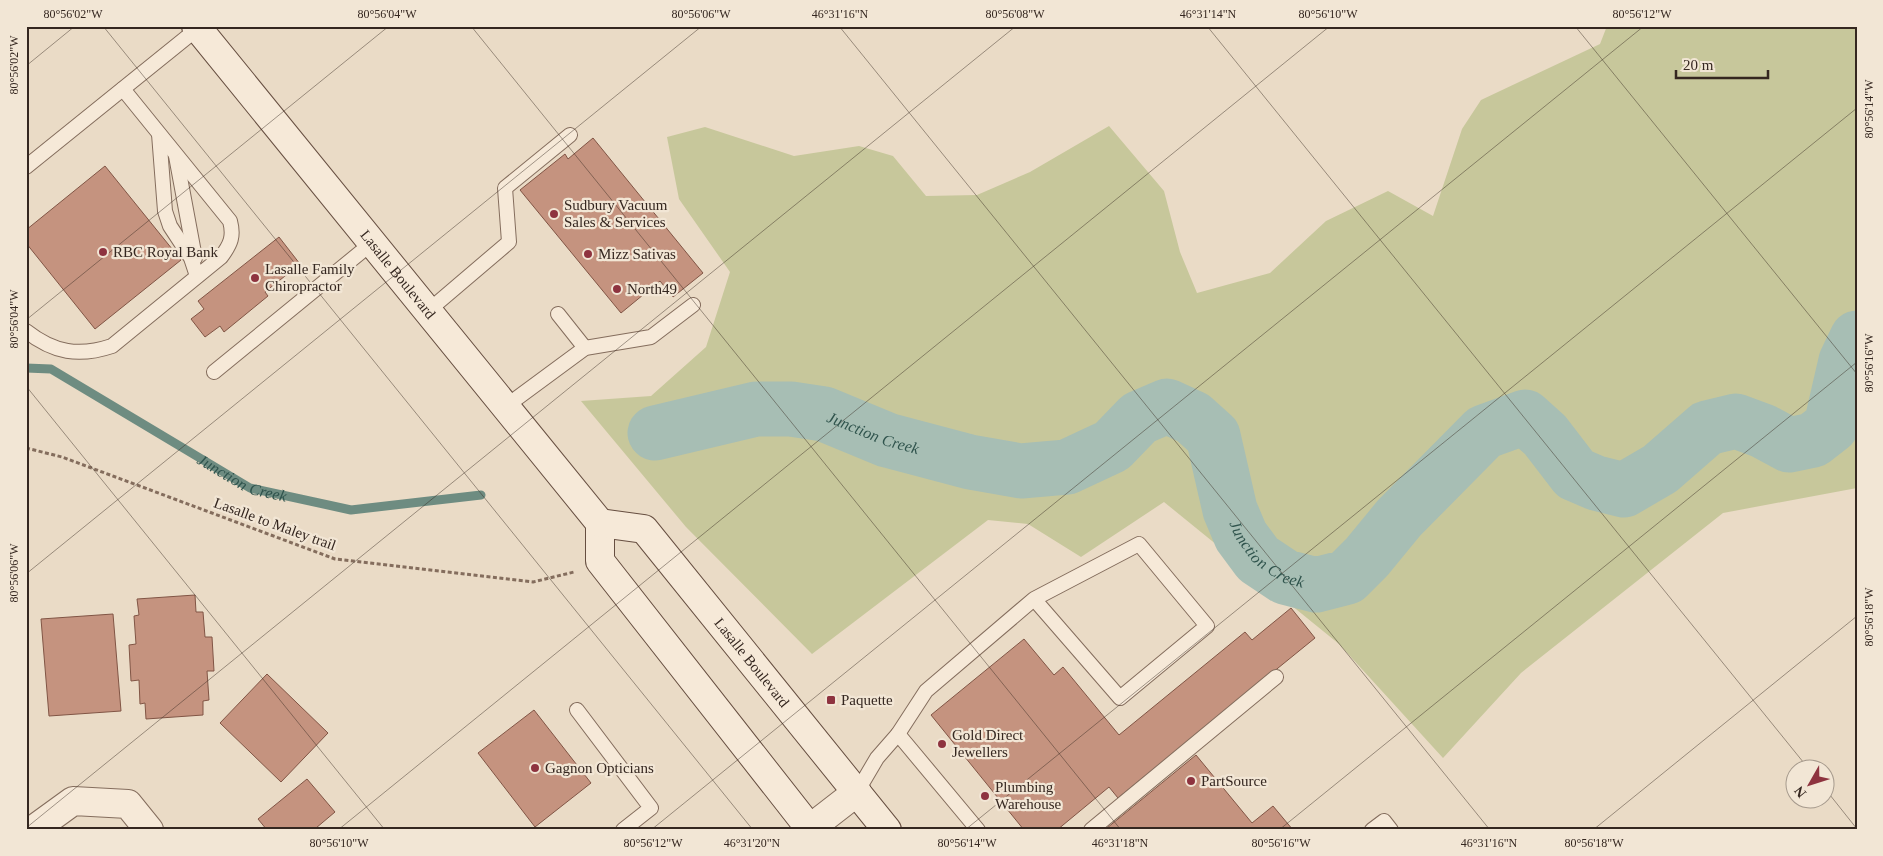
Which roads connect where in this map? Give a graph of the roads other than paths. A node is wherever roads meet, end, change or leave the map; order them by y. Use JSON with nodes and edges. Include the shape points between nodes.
{"nodes":[{"id":1,"x":197,"y":27,"type":"edge"},
{"id":2,"x":123,"y":89,"type":"junction"},
{"id":3,"x":159,"y":134,"type":"junction"},
{"id":4,"x":570,"y":135,"type":"dead end"},
{"id":5,"x":176,"y":154,"type":"junction"},
{"id":6,"x":26,"y":167,"type":"edge"},
{"id":7,"x":372,"y":243,"type":"junction"},
{"id":8,"x":197,"y":276,"type":"junction"},
{"id":9,"x":693,"y":305,"type":"dead end"},
{"id":10,"x":428,"y":311,"type":"junction"},
{"id":11,"x":558,"y":314,"type":"dead end"},
{"id":12,"x":26,"y":331,"type":"edge"},
{"id":13,"x":585,"y":348,"type":"junction"},
{"id":14,"x":214,"y":372,"type":"dead end"},
{"id":15,"x":505,"y":407,"type":"junction"},
{"id":16,"x":600,"y":523,"type":"junction"},
{"id":17,"x":1034,"y":599,"type":"junction"},
{"id":18,"x":1276,"y":678,"type":"dead end"},
{"id":19,"x":577,"y":710,"type":"dead end"},
{"id":20,"x":898,"y":734,"type":"junction"},
{"id":21,"x":857,"y":792,"type":"junction"},
{"id":22,"x":810,"y":829,"type":"edge"},
{"id":23,"x":33,"y":830,"type":"edge"},
{"id":24,"x":149,"y":830,"type":"edge"},
{"id":25,"x":623,"y":830,"type":"edge"},
{"id":26,"x":887,"y":830,"type":"edge"},
{"id":27,"x":978,"y":830,"type":"edge"},
{"id":28,"x":1091,"y":830,"type":"edge"},
{"id":29,"x":1372,"y":830,"type":"edge"},
{"id":30,"x":1391,"y":830,"type":"edge"}],
"edges":[{"from":1,"to":2,"type":"lane"},
{"from":1,"to":7,"type":"main road","name":"Lasalle Boulevard"},
{"from":2,"to":3,"type":"lane"},
{"from":2,"to":6,"type":"lane"},
{"from":3,"to":5,"type":"lane"},
{"from":3,"to":8,"type":"lane","via":[[165,211],[170,226],[192,258]]},
{"from":4,"to":10,"type":"lane","via":[[505,188],[509,242]]},
{"from":5,"to":8,"type":"lane"},
{"from":5,"to":8,"type":"lane","via":[[230,220],[233,231],[231,244],[221,257]]},
{"from":7,"to":10,"type":"main road","name":"Lasalle Boulevard"},
{"from":7,"to":14,"type":"lane"},
{"from":8,"to":12,"type":"lane","via":[[112,346],[92,352],[74,352],[57,348]]},
{"from":9,"to":13,"type":"lane","via":[[651,337]]},
{"from":10,"to":15,"type":"main road","name":"Lasalle Boulevard"},
{"from":11,"to":13,"type":"lane"},
{"from":13,"to":15,"type":"lane"},
{"from":15,"to":16,"type":"main road","name":"Lasalle Boulevard"},
{"from":16,"to":21,"type":"main road","name":"Lasalle Boulevard","via":[[644,529]]},
{"from":16,"to":22,"type":"main road","via":[[600,561]]},
{"from":17,"to":17,"type":"lane","via":[[1120,698],[1208,626],[1139,544]]},
{"from":17,"to":20,"type":"lane","via":[[926,691]]},
{"from":18,"to":28,"type":"lane"},
{"from":19,"to":25,"type":"lane","via":[[651,808]]},
{"from":20,"to":21,"type":"lane","via":[[877,758]]},
{"from":20,"to":27,"type":"lane"},
{"from":21,"to":22,"type":"main road"},
{"from":21,"to":26,"type":"main road","name":"Lasalle Boulevard"},
{"from":23,"to":24,"type":"main road","via":[[73,802],[128,804]]},
{"from":29,"to":30,"type":"lane","via":[[1384,821]]}]}
